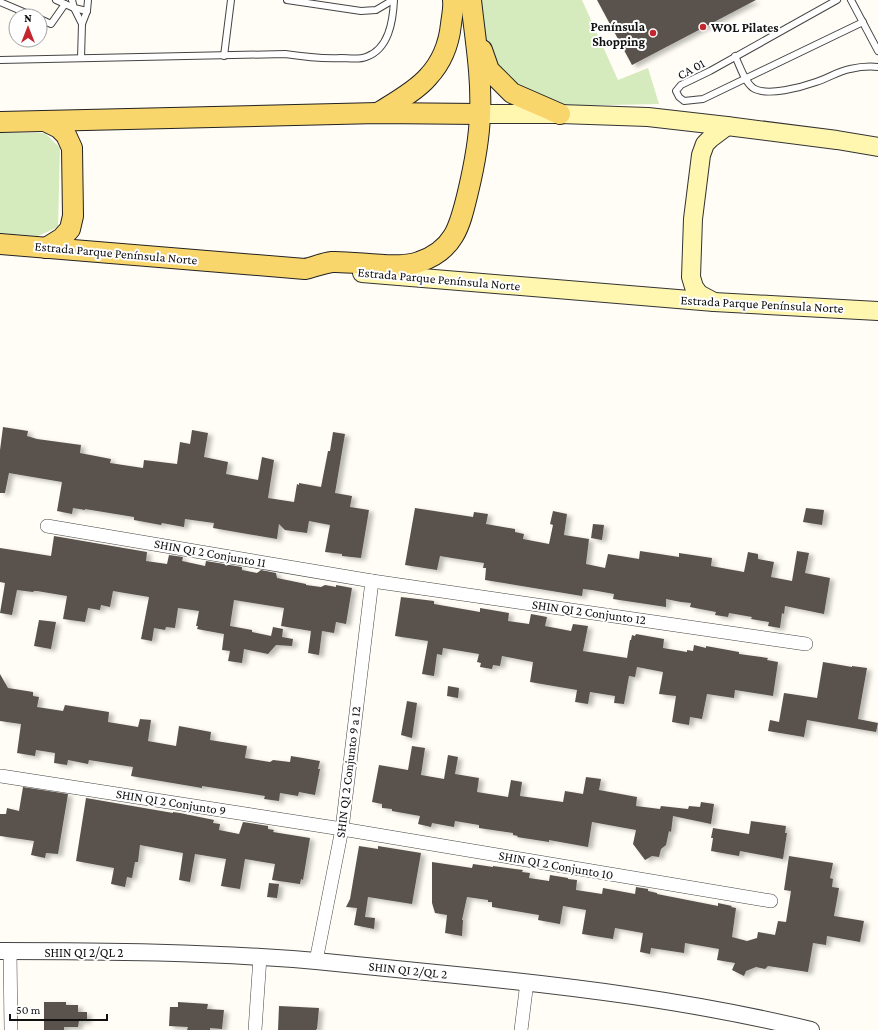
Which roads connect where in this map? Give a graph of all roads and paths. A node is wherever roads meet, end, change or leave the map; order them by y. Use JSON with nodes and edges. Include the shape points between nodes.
{"nodes":[{"id":1,"x":56,"y":0,"type":"edge"},
{"id":2,"x":72,"y":0,"type":"edge"},
{"id":3,"x":88,"y":0,"type":"edge"},
{"id":4,"x":230,"y":0,"type":"edge"},
{"id":5,"x":287,"y":0,"type":"edge"},
{"id":6,"x":393,"y":0,"type":"edge"},
{"id":7,"x":453,"y":0,"type":"edge"},
{"id":8,"x":471,"y":0,"type":"edge"},
{"id":9,"x":837,"y":0,"type":"edge"},
{"id":10,"x":851,"y":0,"type":"edge"},
{"id":11,"x":0,"y":2,"type":"edge"},
{"id":12,"x":65,"y":4,"type":"junction"},
{"id":13,"x":14,"y":8,"type":"edge"},
{"id":14,"x":74,"y":8,"type":"junction"},
{"id":15,"x":87,"y":11,"type":"junction"},
{"id":16,"x":862,"y":22,"type":"junction"},
{"id":17,"x":48,"y":23,"type":"edge"},
{"id":18,"x":82,"y":24,"type":"junction"},
{"id":19,"x":473,"y":25,"type":"junction"},
{"id":20,"x":878,"y":51,"type":"edge"},
{"id":21,"x":224,"y":56,"type":"junction"},
{"id":22,"x":736,"y":56,"type":"junction"},
{"id":23,"x":81,"y":58,"type":"junction"},
{"id":24,"x":0,"y":60,"type":"edge"},
{"id":25,"x":878,"y":67,"type":"edge"},
{"id":26,"x":745,"y":78,"type":"junction"},
{"id":27,"x":378,"y":113,"type":"junction"},
{"id":28,"x":480,"y":114,"type":"junction"},
{"id":29,"x":560,"y":114,"type":"junction"},
{"id":30,"x":0,"y":122,"type":"edge"},
{"id":31,"x":47,"y":122,"type":"junction"},
{"id":32,"x":727,"y":126,"type":"junction"},
{"id":33,"x":878,"y":147,"type":"edge"},
{"id":34,"x":0,"y":244,"type":"edge"},
{"id":35,"x":46,"y":248,"type":"junction"},
{"id":36,"x":305,"y":269,"type":"junction"},
{"id":37,"x":714,"y":302,"type":"junction"},
{"id":38,"x":878,"y":311,"type":"edge"},
{"id":39,"x":47,"y":526,"type":"dead end"},
{"id":40,"x":372,"y":581,"type":"junction"},
{"id":41,"x":806,"y":644,"type":"dead end"},
{"id":42,"x":1,"y":776,"type":"dead end"},
{"id":43,"x":342,"y":829,"type":"junction"},
{"id":44,"x":771,"y":901,"type":"dead end"},
{"id":45,"x":5,"y":951,"type":"edge"},
{"id":46,"x":260,"y":957,"type":"junction"},
{"id":47,"x":316,"y":961,"type":"junction"},
{"id":48,"x":527,"y":982,"type":"junction"},
{"id":49,"x":795,"y":1028,"type":"edge"},
{"id":50,"x":11,"y":1030,"type":"edge"},
{"id":51,"x":255,"y":1030,"type":"edge"},
{"id":52,"x":521,"y":1030,"type":"edge"},
{"id":53,"x":811,"y":1030,"type":"edge"}],
"edges":[{"from":1,"to":12,"type":"lane"},
{"from":2,"to":14,"type":"lane"},
{"from":3,"to":15,"type":"lane"},
{"from":4,"to":21,"type":"lane"},
{"from":5,"to":6,"type":"lane","via":[[362,11],[376,10]]},
{"from":6,"to":21,"type":"lane","via":[[391,28],[385,41],[376,52],[365,58],[317,59],[285,54]]},
{"from":7,"to":27,"type":"main road","via":[[450,32],[444,52],[428,78]]},
{"from":8,"to":19,"type":"main road"},
{"from":9,"to":22,"type":"lane","name":"CA 01"},
{"from":10,"to":16,"type":"lane"},
{"from":11,"to":13,"type":"lane"},
{"from":12,"to":14,"type":"lane"},
{"from":12,"to":17,"type":"lane","via":[[51,24]]},
{"from":14,"to":15,"type":"lane"},
{"from":14,"to":18,"type":"lane"},
{"from":15,"to":18,"type":"lane"},
{"from":16,"to":20,"type":"lane"},
{"from":16,"to":26,"type":"lane","name":"CA 01"},
{"from":18,"to":23,"type":"lane"},
{"from":19,"to":28,"type":"main road","via":[[479,74]]},
{"from":19,"to":29,"type":"main road","via":[[489,70],[512,93]]},
{"from":21,"to":23,"type":"lane"},
{"from":22,"to":26,"type":"lane"},
{"from":22,"to":26,"type":"lane","name":"CA 01","via":[[681,85],[676,91],[684,101],[704,99]]},
{"from":23,"to":24,"type":"lane"},
{"from":25,"to":26,"type":"lane","via":[[850,69],[816,82],[777,91],[759,90],[752,87]]},
{"from":27,"to":28,"type":"main road"},
{"from":27,"to":31,"type":"main road"},
{"from":28,"to":29,"type":"main road"},
{"from":28,"to":36,"type":"main road","via":[[478,141],[460,225],[446,246],[434,256],[418,263],[401,265],[331,262]]},
{"from":29,"to":32,"type":"main road","via":[[648,117]]},
{"from":30,"to":31,"type":"main road"},
{"from":31,"to":35,"type":"main road","via":[[66,135],[72,148],[73,216],[70,229],[62,238]]},
{"from":32,"to":33,"type":"main road"},
{"from":32,"to":37,"type":"main road","via":[[705,144],[701,155],[693,219],[691,277],[699,294]]},
{"from":34,"to":35,"type":"main road","name":"Estrada Parque Península Norte"},
{"from":35,"to":36,"type":"main road","name":"Estrada Parque Península Norte"},
{"from":36,"to":37,"type":"main road","name":"Estrada Parque Península Norte"},
{"from":37,"to":38,"type":"main road","name":"Estrada Parque Península Norte"},
{"from":39,"to":40,"type":"street","name":"SHIN QI 2 Conjunto 11"},
{"from":40,"to":41,"type":"street","name":"SHIN QI 2 Conjunto 12"},
{"from":40,"to":43,"type":"street","name":"SHIN QI 2 Conjunto 9 a 12"},
{"from":42,"to":43,"type":"street","name":"SHIN QI 2 Conjunto 9"},
{"from":43,"to":44,"type":"street","name":"SHIN QI 2 Conjunto 10"},
{"from":43,"to":47,"type":"street","name":"SHIN QI 2 Conjunto 9 a 12"},
{"from":45,"to":46,"type":"street","name":"SHIN QI 2/QL 2","via":[[137,952]]},
{"from":45,"to":50,"type":"street"},
{"from":46,"to":47,"type":"street","name":"SHIN QI 2/QL 2"},
{"from":46,"to":51,"type":"street"},
{"from":47,"to":48,"type":"street","name":"SHIN QI 2/QL 2"},
{"from":48,"to":49,"type":"street","name":"SHIN QI 2/QL 2","via":[[729,1013]]},
{"from":48,"to":52,"type":"street"},
{"from":49,"to":53,"type":"street","name":"SHIN QI 2/QL 2"}]}
